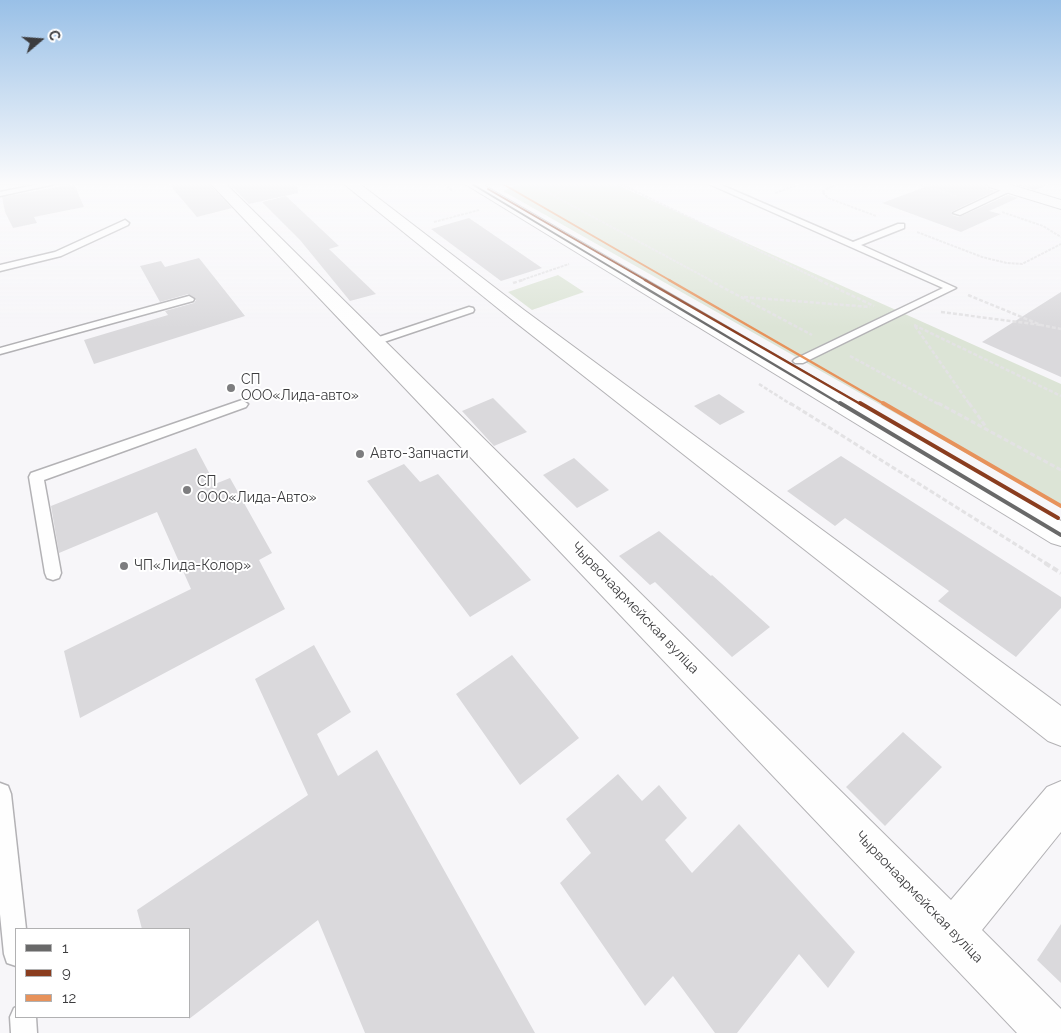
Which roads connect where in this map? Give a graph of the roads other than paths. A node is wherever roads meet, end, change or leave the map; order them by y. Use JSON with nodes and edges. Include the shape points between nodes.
{"nodes":[{"id":1,"x":107,"y":232,"type":"edge"},
{"id":2,"x":266,"y":232,"type":"edge"},
{"id":3,"x":412,"y":232,"type":"edge"},
{"id":4,"x":553,"y":232,"type":"edge"},
{"id":5,"x":576,"y":232,"type":"edge"},
{"id":6,"x":823,"y":232,"type":"edge"},
{"id":7,"x":886,"y":232,"type":"edge"},
{"id":8,"x":854,"y":246,"type":"junction"},
{"id":9,"x":0,"y":268,"type":"edge"},
{"id":10,"x":190,"y":299,"type":"dead end"},
{"id":11,"x":470,"y":310,"type":"dead end"},
{"id":12,"x":374,"y":342,"type":"junction"},
{"id":13,"x":0,"y":351,"type":"edge"},
{"id":14,"x":799,"y":361,"type":"junction"},
{"id":15,"x":242,"y":404,"type":"dead end"},
{"id":16,"x":1061,"y":513,"type":"edge"},
{"id":17,"x":1061,"y":534,"type":"edge"},
{"id":18,"x":53,"y":573,"type":"dead end"},
{"id":19,"x":1061,"y":728,"type":"edge"},
{"id":20,"x":0,"y":794,"type":"edge"},
{"id":21,"x":1061,"y":801,"type":"edge"},
{"id":22,"x":2,"y":829,"type":"edge"},
{"id":23,"x":953,"y":931,"type":"junction"},
{"id":24,"x":15,"y":945,"type":"edge"},
{"id":25,"x":23,"y":1018,"type":"edge"},
{"id":26,"x":24,"y":1033,"type":"edge"},
{"id":27,"x":1052,"y":1033,"type":"edge"}],
"edges":[{"from":1,"to":9,"type":"lane","via":[[58,254]]},
{"from":2,"to":12,"type":"street","name":"Чырвонаармейская вуліца"},
{"from":3,"to":19,"type":"street"},
{"from":4,"to":17,"type":"street"},
{"from":5,"to":14,"type":"street"},
{"from":6,"to":8,"type":"lane"},
{"from":7,"to":8,"type":"lane"},
{"from":8,"to":14,"type":"lane","via":[[951,288]]},
{"from":10,"to":13,"type":"lane"},
{"from":11,"to":12,"type":"lane"},
{"from":12,"to":23,"type":"street","name":"Чырвонаармейская вуліца"},
{"from":14,"to":16,"type":"street"},
{"from":15,"to":18,"type":"lane","via":[[36,477]]},
{"from":20,"to":22,"type":"lane"},
{"from":21,"to":23,"type":"street"},
{"from":22,"to":24,"type":"lane"},
{"from":23,"to":27,"type":"street","name":"Чырвонаармейская вуліца"},
{"from":25,"to":26,"type":"lane"}]}
